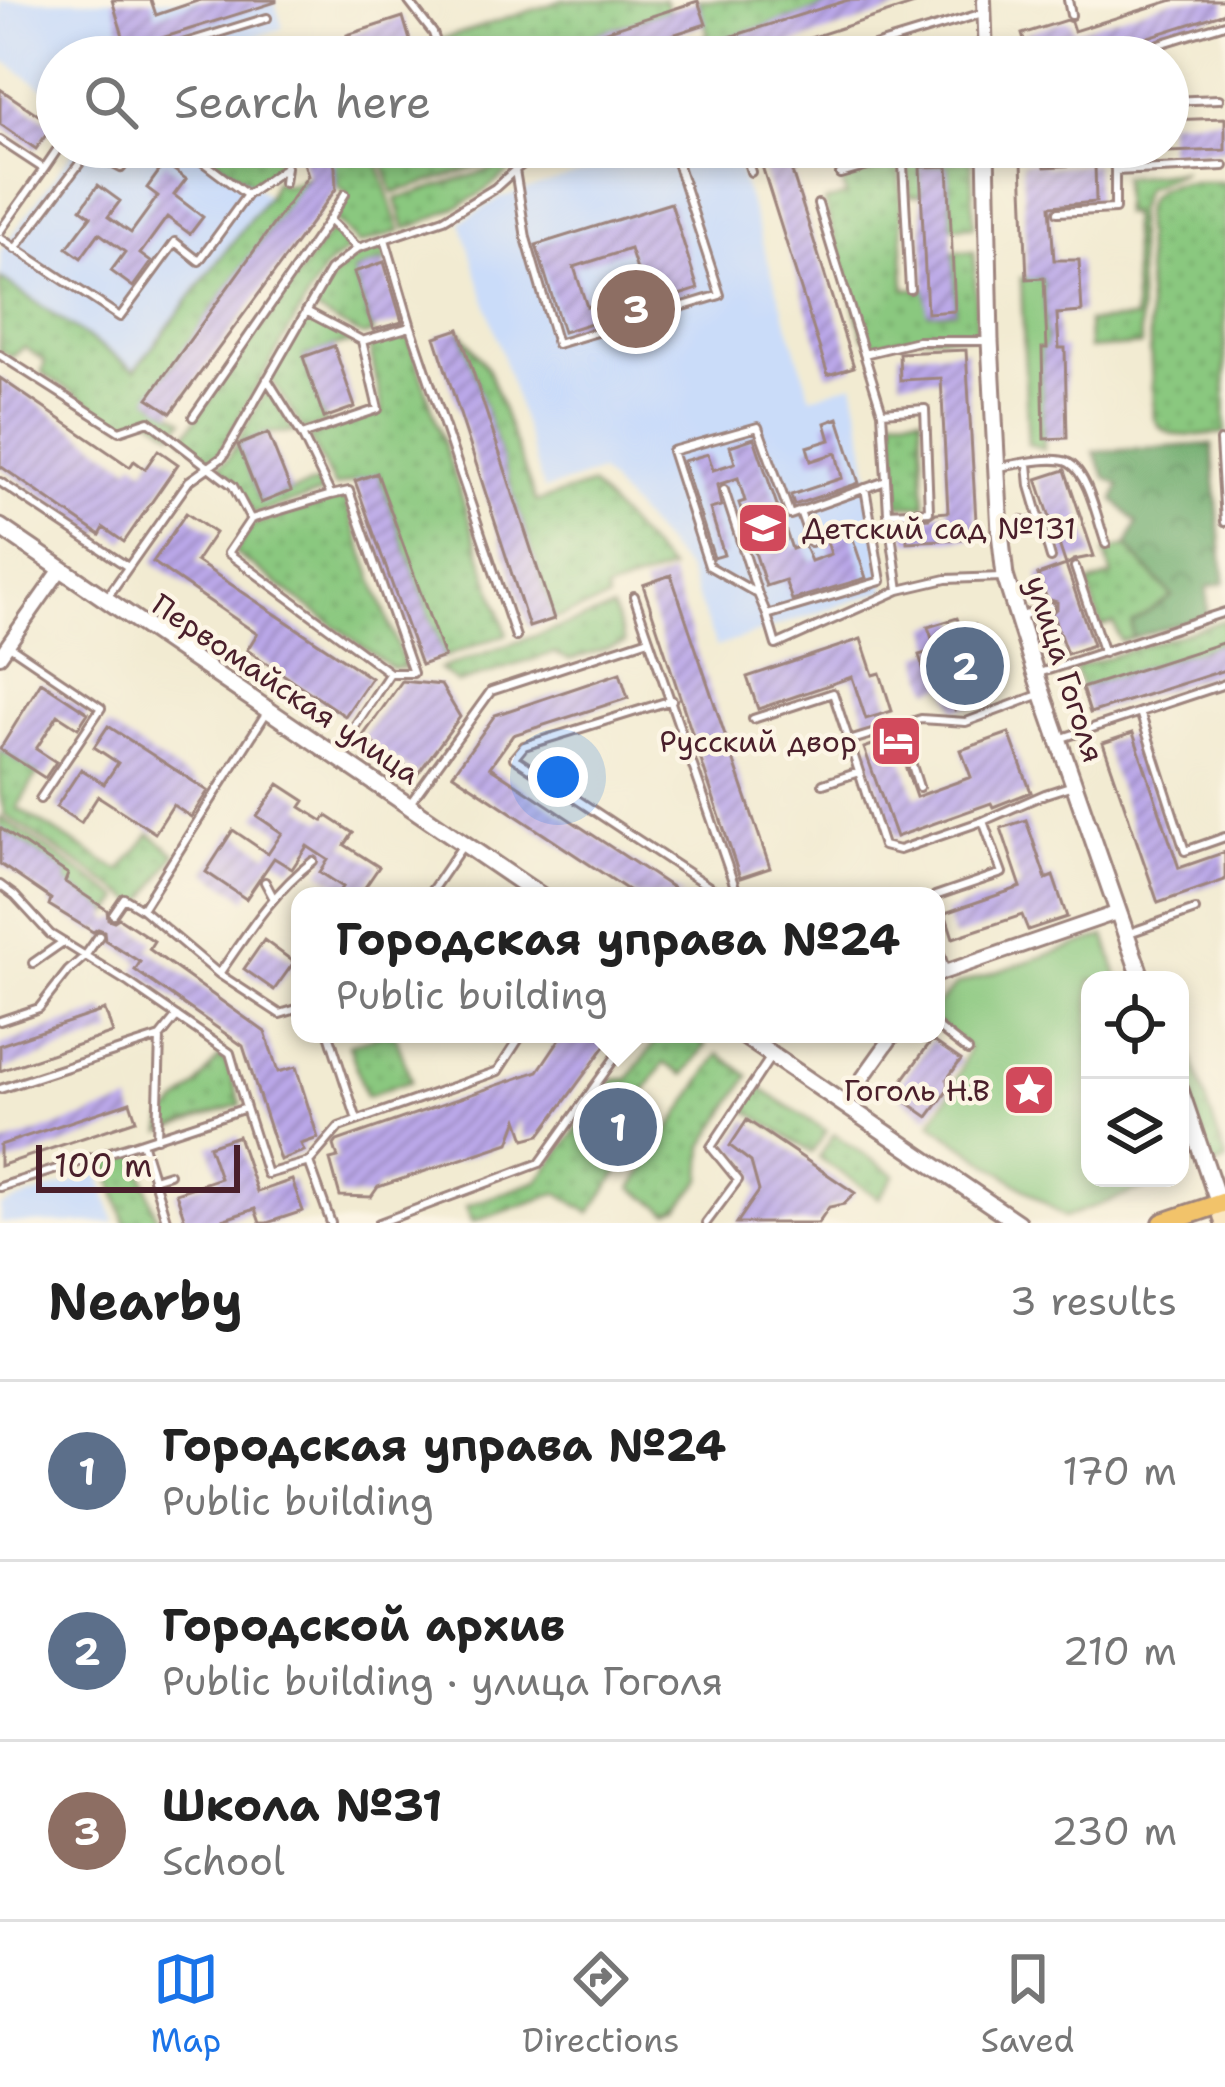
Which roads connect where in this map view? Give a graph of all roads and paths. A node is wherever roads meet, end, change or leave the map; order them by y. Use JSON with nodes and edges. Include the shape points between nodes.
{"nodes":[{"id":1,"x":1068,"y":0,"type":"edge"},
{"id":2,"x":409,"y":2,"type":"edge"},
{"id":3,"x":984,"y":6,"type":"edge"},
{"id":4,"x":1071,"y":15,"type":"dead end"},
{"id":5,"x":267,"y":18,"type":"dead end"},
{"id":6,"x":1225,"y":24,"type":"edge"},
{"id":7,"x":208,"y":36,"type":"edge"},
{"id":8,"x":434,"y":36,"type":"edge"},
{"id":9,"x":903,"y":36,"type":"edge"},
{"id":10,"x":985,"y":36,"type":"edge"},
{"id":11,"x":1186,"y":36,"type":"edge"},
{"id":12,"x":1219,"y":98,"type":"dead end"},
{"id":13,"x":1189,"y":100,"type":"edge"},
{"id":14,"x":0,"y":140,"type":"edge"},
{"id":15,"x":36,"y":164,"type":"edge"},
{"id":16,"x":1224,"y":166,"type":"edge"},
{"id":17,"x":76,"y":168,"type":"edge"},
{"id":18,"x":211,"y":168,"type":"edge"},
{"id":19,"x":285,"y":168,"type":"edge"},
{"id":20,"x":286,"y":168,"type":"edge"},
{"id":21,"x":518,"y":168,"type":"edge"},
{"id":22,"x":679,"y":168,"type":"edge"},
{"id":23,"x":751,"y":168,"type":"edge"},
{"id":24,"x":856,"y":168,"type":"edge"},
{"id":25,"x":903,"y":168,"type":"edge"},
{"id":26,"x":986,"y":168,"type":"edge"},
{"id":27,"x":1115,"y":168,"type":"edge"},
{"id":28,"x":1180,"y":168,"type":"edge"},
{"id":29,"x":1189,"y":168,"type":"edge"},
{"id":30,"x":44,"y":169,"type":"edge"},
{"id":31,"x":515,"y":170,"type":"junction"},
{"id":32,"x":1115,"y":171,"type":"junction"},
{"id":33,"x":752,"y":172,"type":"dead end"},
{"id":34,"x":840,"y":174,"type":"dead end"},
{"id":35,"x":284,"y":183,"type":"dead end"},
{"id":36,"x":345,"y":194,"type":"dead end"},
{"id":37,"x":247,"y":195,"type":"junction"},
{"id":38,"x":818,"y":204,"type":"dead end"},
{"id":39,"x":1058,"y":212,"type":"dead end"},
{"id":40,"x":329,"y":220,"type":"junction"},
{"id":41,"x":0,"y":235,"type":"edge"},
{"id":42,"x":386,"y":239,"type":"junction"},
{"id":43,"x":358,"y":248,"type":"junction"},
{"id":44,"x":15,"y":249,"type":"junction"},
{"id":45,"x":910,"y":289,"type":"dead end"},
{"id":46,"x":306,"y":310,"type":"junction"},
{"id":47,"x":411,"y":326,"type":"junction"},
{"id":48,"x":362,"y":341,"type":"junction"},
{"id":49,"x":990,"y":341,"type":"junction"},
{"id":50,"x":864,"y":354,"type":"junction"},
{"id":51,"x":0,"y":356,"type":"edge"},
{"id":52,"x":267,"y":379,"type":"junction"},
{"id":53,"x":882,"y":412,"type":"junction"},
{"id":54,"x":193,"y":417,"type":"dead end"},
{"id":55,"x":302,"y":435,"type":"junction"},
{"id":56,"x":1220,"y":441,"type":"dead end"},
{"id":57,"x":1028,"y":464,"type":"junction"},
{"id":58,"x":211,"y":467,"type":"junction"},
{"id":59,"x":996,"y":467,"type":"junction"},
{"id":60,"x":886,"y":481,"type":"junction"},
{"id":61,"x":0,"y":482,"type":"edge"},
{"id":62,"x":865,"y":488,"type":"junction"},
{"id":63,"x":724,"y":490,"type":"dead end"},
{"id":64,"x":331,"y":495,"type":"junction"},
{"id":65,"x":800,"y":511,"type":"junction"},
{"id":66,"x":888,"y":513,"type":"junction"},
{"id":67,"x":251,"y":519,"type":"junction"},
{"id":68,"x":1022,"y":520,"type":"dead end"},
{"id":69,"x":1225,"y":522,"type":"edge"},
{"id":70,"x":1040,"y":524,"type":"junction"},
{"id":71,"x":0,"y":527,"type":"edge"},
{"id":72,"x":811,"y":542,"type":"dead end"},
{"id":73,"x":1106,"y":544,"type":"dead end"},
{"id":74,"x":1051,"y":558,"type":"dead end"},
{"id":75,"x":128,"y":567,"type":"junction"},
{"id":76,"x":1075,"y":567,"type":"dead end"},
{"id":77,"x":61,"y":569,"type":"junction"},
{"id":78,"x":1006,"y":576,"type":"junction"},
{"id":79,"x":898,"y":590,"type":"junction"},
{"id":80,"x":758,"y":594,"type":"junction"},
{"id":81,"x":634,"y":596,"type":"dead end"},
{"id":82,"x":106,"y":599,"type":"junction"},
{"id":83,"x":1050,"y":606,"type":"dead end"},
{"id":84,"x":1225,"y":612,"type":"edge"},
{"id":85,"x":767,"y":615,"type":"junction"},
{"id":86,"x":1018,"y":617,"type":"junction"},
{"id":87,"x":516,"y":637,"type":"dead end"},
{"id":88,"x":650,"y":639,"type":"junction"},
{"id":89,"x":4,"y":650,"type":"edge"},
{"id":90,"x":1104,"y":653,"type":"junction"},
{"id":91,"x":390,"y":674,"type":"junction"},
{"id":92,"x":1036,"y":674,"type":"junction"},
{"id":93,"x":1225,"y":684,"type":"edge"},
{"id":94,"x":1042,"y":694,"type":"junction"},
{"id":95,"x":672,"y":700,"type":"junction"},
{"id":96,"x":268,"y":709,"type":"junction"},
{"id":97,"x":1140,"y":712,"type":"junction"},
{"id":98,"x":753,"y":719,"type":"dead end"},
{"id":99,"x":899,"y":726,"type":"junction"},
{"id":100,"x":1059,"y":739,"type":"junction"},
{"id":101,"x":849,"y":741,"type":"junction"},
{"id":102,"x":336,"y":755,"type":"junction"},
{"id":103,"x":860,"y":772,"type":"junction"},
{"id":104,"x":823,"y":784,"type":"dead end"},
{"id":105,"x":1074,"y":785,"type":"junction"},
{"id":106,"x":920,"y":787,"type":"dead end"},
{"id":107,"x":40,"y":799,"type":"dead end"},
{"id":108,"x":409,"y":805,"type":"junction"},
{"id":109,"x":983,"y":821,"type":"junction"},
{"id":110,"x":1225,"y":837,"type":"edge"},
{"id":111,"x":465,"y":843,"type":"junction"},
{"id":112,"x":314,"y":861,"type":"dead end"},
{"id":113,"x":265,"y":882,"type":"dead end"},
{"id":114,"x":0,"y":885,"type":"edge"},
{"id":115,"x":434,"y":887,"type":"edge"},
{"id":116,"x":528,"y":887,"type":"edge"},
{"id":117,"x":709,"y":887,"type":"edge"},
{"id":118,"x":735,"y":887,"type":"edge"},
{"id":119,"x":945,"y":893,"type":"edge"},
{"id":120,"x":273,"y":897,"type":"junction"},
{"id":121,"x":142,"y":909,"type":"junction"},
{"id":122,"x":1195,"y":910,"type":"dead end"},
{"id":123,"x":1119,"y":912,"type":"junction"},
{"id":124,"x":113,"y":914,"type":"dead end"},
{"id":125,"x":1126,"y":934,"type":"junction"},
{"id":126,"x":98,"y":936,"type":"dead end"},
{"id":127,"x":63,"y":942,"type":"junction"},
{"id":128,"x":85,"y":956,"type":"junction"},
{"id":129,"x":33,"y":963,"type":"dead end"},
{"id":130,"x":945,"y":970,"type":"edge"},
{"id":131,"x":1139,"y":971,"type":"edge"},
{"id":132,"x":219,"y":974,"type":"junction"},
{"id":133,"x":291,"y":1011,"type":"edge"},
{"id":134,"x":177,"y":1016,"type":"junction"},
{"id":135,"x":0,"y":1021,"type":"edge"},
{"id":136,"x":945,"y":1033,"type":"edge"},
{"id":137,"x":160,"y":1037,"type":"junction"},
{"id":138,"x":332,"y":1043,"type":"edge"},
{"id":139,"x":516,"y":1043,"type":"edge"},
{"id":140,"x":626,"y":1043,"type":"edge"},
{"id":141,"x":754,"y":1043,"type":"edge"},
{"id":142,"x":888,"y":1043,"type":"edge"},
{"id":143,"x":968,"y":1051,"type":"dead end"},
{"id":144,"x":772,"y":1055,"type":"junction"},
{"id":145,"x":0,"y":1089,"type":"edge"},
{"id":146,"x":844,"y":1104,"type":"junction"},
{"id":147,"x":246,"y":1108,"type":"junction"},
{"id":148,"x":1189,"y":1115,"type":"edge"},
{"id":149,"x":357,"y":1120,"type":"junction"},
{"id":150,"x":157,"y":1138,"type":"junction"},
{"id":151,"x":142,"y":1142,"type":"junction"},
{"id":152,"x":309,"y":1162,"type":"junction"},
{"id":153,"x":170,"y":1174,"type":"dead end"},
{"id":154,"x":153,"y":1179,"type":"junction"},
{"id":155,"x":0,"y":1186,"type":"edge"},
{"id":156,"x":1223,"y":1210,"type":"edge"},
{"id":157,"x":167,"y":1223,"type":"edge"},
{"id":158,"x":331,"y":1223,"type":"edge"},
{"id":159,"x":380,"y":1223,"type":"edge"},
{"id":160,"x":706,"y":1223,"type":"edge"},
{"id":161,"x":1018,"y":1223,"type":"edge"},
{"id":162,"x":1163,"y":1223,"type":"edge"}],
"edges":[{"from":1,"to":4,"type":"lane"},
{"from":2,"to":8,"type":"lane"},
{"from":3,"to":9,"type":"lane"},
{"from":3,"to":10,"type":"street"},
{"from":5,"to":7,"type":"lane"},
{"from":6,"to":11,"type":"lane"},
{"from":12,"to":13,"type":"lane"},
{"from":14,"to":15,"type":"lane"},
{"from":16,"to":29,"type":"lane"},
{"from":17,"to":44,"type":"lane"},
{"from":18,"to":37,"type":"lane"},
{"from":19,"to":37,"type":"lane"},
{"from":20,"to":35,"type":"lane"},
{"from":21,"to":31,"type":"lane"},
{"from":22,"to":31,"type":"lane","via":[[720,295],[557,344]]},
{"from":23,"to":33,"type":"lane"},
{"from":24,"to":34,"type":"lane"},
{"from":25,"to":45,"type":"lane"},
{"from":26,"to":49,"type":"street","name":"улица Гоголя"},
{"from":27,"to":32,"type":"lane"},
{"from":28,"to":32,"type":"lane"},
{"from":30,"to":41,"type":"lane"},
{"from":31,"to":42,"type":"lane","via":[[443,219]]},
{"from":32,"to":39,"type":"lane","via":[[1115,209]]},
{"from":36,"to":40,"type":"lane"},
{"from":37,"to":44,"type":"lane","via":[[199,261],[176,242],[120,317]]},
{"from":38,"to":50,"type":"lane"},
{"from":40,"to":43,"type":"lane"},
{"from":40,"to":54,"type":"lane"},
{"from":41,"to":44,"type":"lane"},
{"from":42,"to":43,"type":"lane"},
{"from":42,"to":47,"type":"lane"},
{"from":43,"to":46,"type":"lane","via":[[330,270]]},
{"from":46,"to":48,"type":"lane"},
{"from":46,"to":52,"type":"lane"},
{"from":47,"to":48,"type":"lane"},
{"from":47,"to":87,"type":"lane"},
{"from":48,"to":55,"type":"lane","via":[[378,409]]},
{"from":49,"to":50,"type":"lane","via":[[918,341]]},
{"from":49,"to":59,"type":"street","name":"улица Гоголя"},
{"from":50,"to":53,"type":"lane"},
{"from":51,"to":58,"type":"lane","via":[[119,431],[148,422]]},
{"from":52,"to":55,"type":"lane"},
{"from":52,"to":58,"type":"lane"},
{"from":53,"to":60,"type":"lane"},
{"from":53,"to":66,"type":"lane","via":[[925,409],[929,511]]},
{"from":55,"to":64,"type":"lane"},
{"from":56,"to":69,"type":"lane"},
{"from":57,"to":59,"type":"lane"},
{"from":57,"to":70,"type":"lane"},
{"from":57,"to":73,"type":"lane","via":[[1053,459],[1083,476]]},
{"from":58,"to":67,"type":"lane"},
{"from":58,"to":75,"type":"lane","via":[[189,481]]},
{"from":59,"to":78,"type":"street","name":"улица Гоголя"},
{"from":60,"to":62,"type":"lane"},
{"from":60,"to":66,"type":"lane"},
{"from":61,"to":75,"type":"lane"},
{"from":62,"to":65,"type":"lane"},
{"from":62,"to":85,"type":"lane","via":[[881,581]]},
{"from":63,"to":80,"type":"lane"},
{"from":64,"to":67,"type":"lane"},
{"from":64,"to":91,"type":"lane","via":[[349,491],[413,673]]},
{"from":65,"to":72,"type":"lane"},
{"from":65,"to":80,"type":"lane","via":[[790,515],[758,427],[672,451],[709,566]]},
{"from":66,"to":79,"type":"lane"},
{"from":67,"to":91,"type":"lane","via":[[228,553]]},
{"from":68,"to":70,"type":"lane"},
{"from":70,"to":74,"type":"lane"},
{"from":71,"to":77,"type":"street","name":"Первомайская улица"},
{"from":75,"to":82,"type":"lane"},
{"from":76,"to":90,"type":"lane"},
{"from":77,"to":82,"type":"street","name":"Первомайская улица"},
{"from":77,"to":89,"type":"street"},
{"from":78,"to":79,"type":"lane"},
{"from":78,"to":86,"type":"street","name":"улица Гоголя"},
{"from":79,"to":85,"type":"lane","via":[[776,645]]},
{"from":80,"to":85,"type":"lane"},
{"from":81,"to":88,"type":"lane"},
{"from":82,"to":96,"type":"street","name":"Первомайская улица"},
{"from":83,"to":86,"type":"lane"},
{"from":84,"to":90,"type":"lane"},
{"from":86,"to":92,"type":"street","name":"улица Гоголя"},
{"from":88,"to":95,"type":"lane"},
{"from":88,"to":108,"type":"lane","via":[[491,691]]},
{"from":89,"to":107,"type":"lane","via":[[101,708]]},
{"from":90,"to":92,"type":"lane"},
{"from":91,"to":102,"type":"lane"},
{"from":92,"to":94,"type":"street","name":"улица Гоголя"},
{"from":93,"to":97,"type":"lane"},
{"from":94,"to":99,"type":"lane","via":[[966,722]]},
{"from":94,"to":100,"type":"street","name":"улица Гоголя"},
{"from":95,"to":117,"type":"lane","via":[[524,746],[514,758]]},
{"from":95,"to":118,"type":"lane"},
{"from":96,"to":102,"type":"street","name":"Первомайская улица"},
{"from":96,"to":121,"type":"lane"},
{"from":97,"to":100,"type":"lane"},
{"from":97,"to":110,"type":"lane","via":[[1185,850]]},
{"from":98,"to":101,"type":"lane","via":[[833,693]]},
{"from":99,"to":101,"type":"lane"},
{"from":99,"to":106,"type":"lane"},
{"from":100,"to":105,"type":"street","name":"улица Гоголя"},
{"from":101,"to":103,"type":"lane"},
{"from":102,"to":108,"type":"street","name":"Первомайская улица"},
{"from":103,"to":104,"type":"lane"},
{"from":103,"to":109,"type":"lane","via":[[883,846],[899,850]]},
{"from":105,"to":109,"type":"lane"},
{"from":105,"to":123,"type":"street","name":"улица Гоголя"},
{"from":108,"to":111,"type":"street","name":"Первомайская улица"},
{"from":109,"to":119,"type":"lane","via":[[1002,873]]},
{"from":111,"to":115,"type":"lane"},
{"from":111,"to":116,"type":"street","name":"Первомайская улица"},
{"from":112,"to":120,"type":"lane"},
{"from":113,"to":120,"type":"lane"},
{"from":114,"to":127,"type":"lane"},
{"from":120,"to":132,"type":"lane"},
{"from":121,"to":124,"type":"lane","via":[[124,898]]},
{"from":121,"to":132,"type":"lane"},
{"from":122,"to":125,"type":"lane"},
{"from":123,"to":125,"type":"street","name":"улица Гоголя"},
{"from":123,"to":130,"type":"street"},
{"from":125,"to":131,"type":"street","name":"улица Гоголя"},
{"from":126,"to":128,"type":"lane"},
{"from":127,"to":128,"type":"lane"},
{"from":127,"to":129,"type":"lane"},
{"from":128,"to":134,"type":"lane"},
{"from":128,"to":135,"type":"lane","via":[[39,1008]]},
{"from":132,"to":133,"type":"lane","via":[[280,1014]]},
{"from":134,"to":137,"type":"lane"},
{"from":134,"to":147,"type":"lane","via":[[230,1053]]},
{"from":136,"to":143,"type":"lane"},
{"from":137,"to":145,"type":"lane"},
{"from":137,"to":150,"type":"lane"},
{"from":138,"to":149,"type":"lane"},
{"from":139,"to":149,"type":"lane","via":[[498,1071]]},
{"from":140,"to":159,"type":"lane","via":[[540,1162]]},
{"from":141,"to":144,"type":"street"},
{"from":142,"to":146,"type":"street"},
{"from":144,"to":146,"type":"street"},
{"from":144,"to":160,"type":"lane","via":[[711,1147],[738,1180]]},
{"from":146,"to":161,"type":"street"},
{"from":147,"to":150,"type":"lane"},
{"from":147,"to":152,"type":"lane","via":[[267,1174]]},
{"from":148,"to":156,"type":"street"},
{"from":149,"to":152,"type":"lane","via":[[339,1127]]},
{"from":150,"to":151,"type":"lane"},
{"from":151,"to":154,"type":"lane"},
{"from":151,"to":155,"type":"lane"},
{"from":152,"to":158,"type":"lane"},
{"from":153,"to":154,"type":"lane"},
{"from":154,"to":157,"type":"lane"},
{"from":156,"to":162,"type":"main road"}]}
